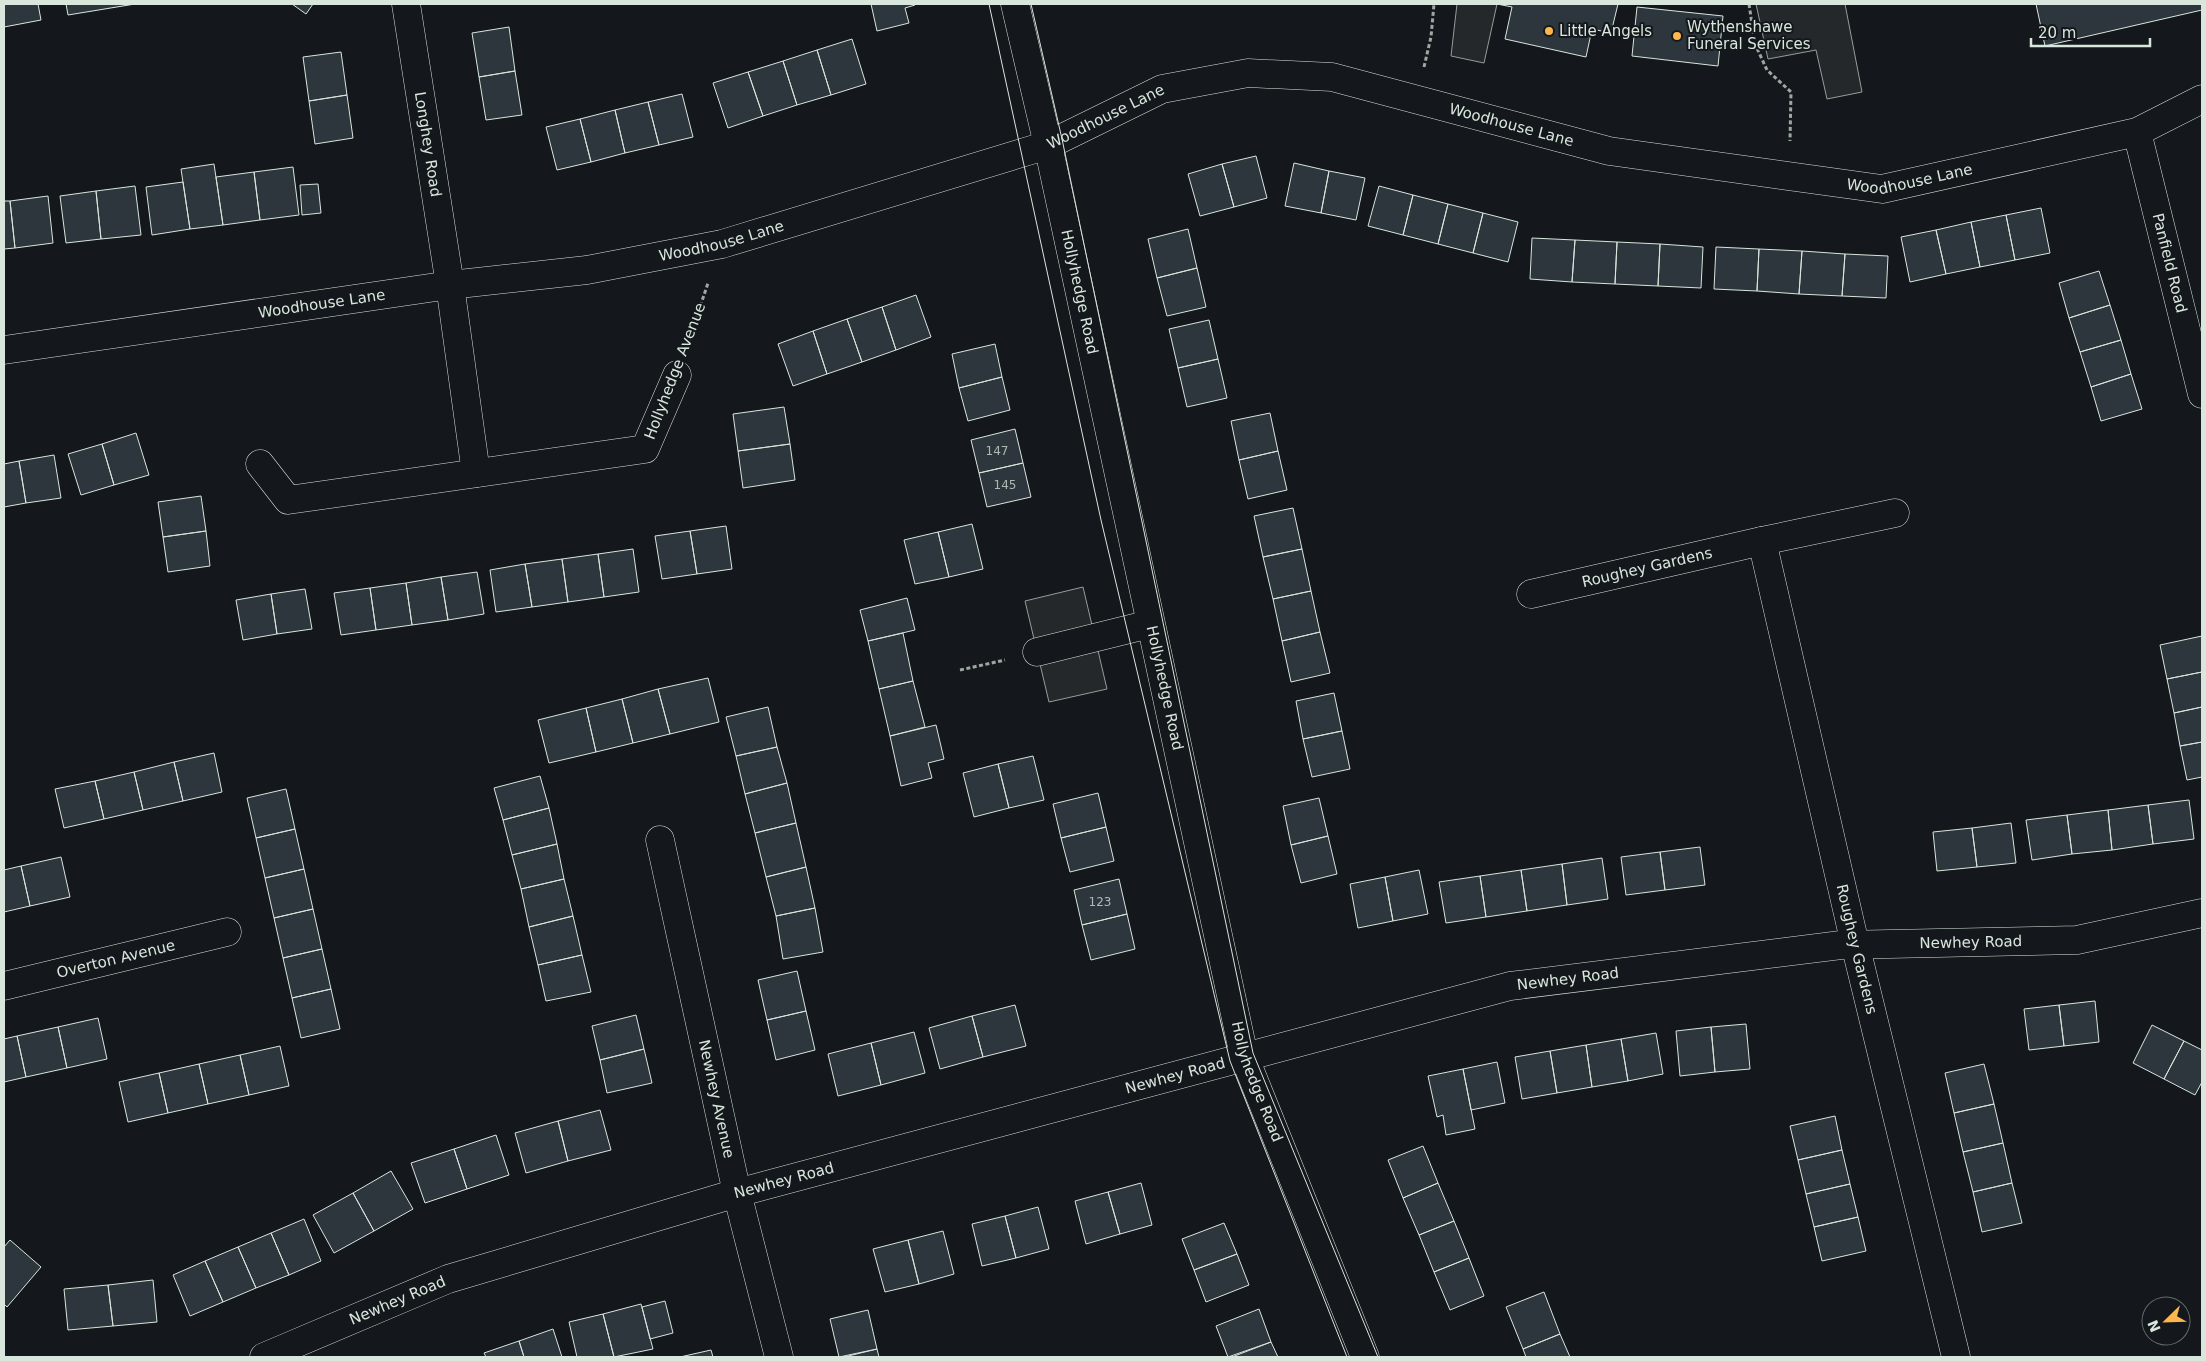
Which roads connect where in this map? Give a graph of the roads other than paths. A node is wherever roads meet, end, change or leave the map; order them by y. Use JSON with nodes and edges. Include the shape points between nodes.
{"nodes":[{"id":1,"x":406,"y":4,"type":"edge"},
{"id":2,"x":1015,"y":4,"type":"edge"},
{"id":3,"x":2202,"y":99,"type":"edge"},
{"id":4,"x":2137,"y":132,"type":"junction"},
{"id":5,"x":1048,"y":145,"type":"junction"},
{"id":6,"x":450,"y":284,"type":"junction"},
{"id":7,"x":4,"y":350,"type":"edge"},
{"id":8,"x":677,"y":375,"type":"road end"},
{"id":9,"x":2202,"y":394,"type":"edge"},
{"id":10,"x":260,"y":464,"type":"dead end"},
{"id":11,"x":476,"y":474,"type":"junction"},
{"id":12,"x":1895,"y":513,"type":"dead end"},
{"id":13,"x":1762,"y":541,"type":"junction"},
{"id":14,"x":1532,"y":594,"type":"dead end"},
{"id":15,"x":1150,"y":624,"type":"junction"},
{"id":16,"x":1037,"y":652,"type":"road end"},
{"id":17,"x":660,"y":840,"type":"dead end"},
{"id":18,"x":2202,"y":913,"type":"edge"},
{"id":19,"x":227,"y":932,"type":"dead end"},
{"id":20,"x":1855,"y":944,"type":"junction"},
{"id":21,"x":4,"y":986,"type":"edge"},
{"id":22,"x":1244,"y":1056,"type":"junction"},
{"id":23,"x":737,"y":1193,"type":"junction"},
{"id":24,"x":264,"y":1357,"type":"edge"},
{"id":25,"x":779,"y":1357,"type":"edge"},
{"id":26,"x":1365,"y":1357,"type":"edge"},
{"id":27,"x":1956,"y":1357,"type":"edge"}],
"edges":[{"from":1,"to":6,"type":"street","name":"Longhey Road"},
{"from":2,"to":5,"type":"street","name":"Hollyhedge Road"},
{"from":3,"to":4,"type":"street","name":"Woodhouse Lane"},
{"from":4,"to":5,"type":"street","name":"Woodhouse Lane","via":[[1882,189],[1609,150],[1332,77],[1248,73],[1162,89]]},
{"from":4,"to":9,"type":"street","name":"Panfield Road"},
{"from":5,"to":6,"type":"street","name":"Woodhouse Lane","via":[[722,244],[587,270]]},
{"from":5,"to":15,"type":"street","name":"Hollyhedge Road"},
{"from":6,"to":7,"type":"street","name":"Woodhouse Lane"},
{"from":6,"to":11,"type":"street"},
{"from":8,"to":11,"type":"street","name":"Hollyhedge Avenue","via":[[645,449]]},
{"from":10,"to":11,"type":"street","name":"Hollyhedge Avenue","via":[[288,500]]},
{"from":12,"to":13,"type":"street","name":"Roughey Gardens"},
{"from":13,"to":14,"type":"street","name":"Roughey Gardens"},
{"from":13,"to":20,"type":"street","name":"Roughey Gardens"},
{"from":15,"to":16,"type":"street"},
{"from":15,"to":22,"type":"street","name":"Hollyhedge Road"},
{"from":17,"to":23,"type":"street","name":"Newhey Avenue"},
{"from":18,"to":20,"type":"street","name":"Newhey Road","via":[[2077,940]]},
{"from":19,"to":21,"type":"street","name":"Overton Avenue"},
{"from":20,"to":22,"type":"street","name":"Newhey Road","via":[[1510,986]]},
{"from":20,"to":27,"type":"street","name":"Roughey Gardens"},
{"from":22,"to":23,"type":"street","name":"Newhey Road"},
{"from":22,"to":26,"type":"street","name":"Hollyhedge Road"},
{"from":23,"to":24,"type":"street","name":"Newhey Road","via":[[448,1279]]},
{"from":23,"to":25,"type":"street","name":"Newhey Avenue"}]}
